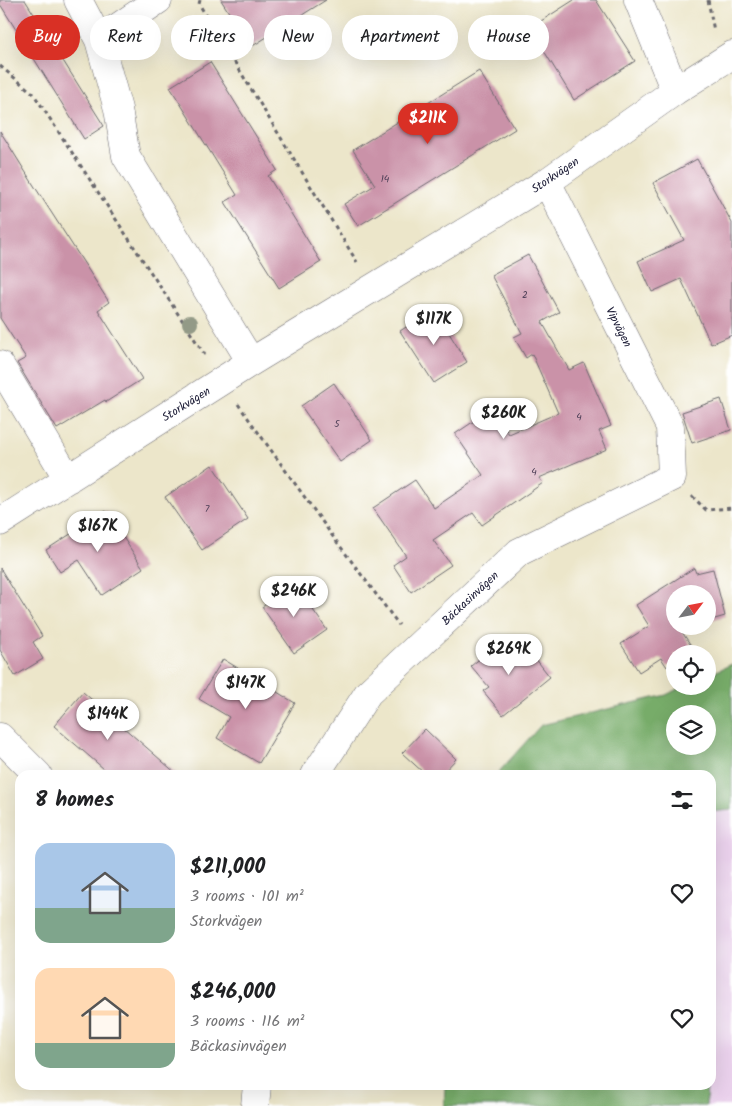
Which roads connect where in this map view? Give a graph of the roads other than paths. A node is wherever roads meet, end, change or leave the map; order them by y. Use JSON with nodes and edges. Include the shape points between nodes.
{"nodes":[{"id":1,"x":78,"y":0,"type":"edge"},
{"id":2,"x":158,"y":0,"type":"edge"},
{"id":3,"x":638,"y":0,"type":"edge"},
{"id":4,"x":136,"y":15,"type":"edge"},
{"id":5,"x":90,"y":23,"type":"edge"},
{"id":6,"x":732,"y":55,"type":"edge"},
{"id":7,"x":105,"y":60,"type":"edge"},
{"id":8,"x":675,"y":91,"type":"junction"},
{"id":9,"x":546,"y":182,"type":"junction"},
{"id":10,"x":251,"y":362,"type":"junction"},
{"id":11,"x":0,"y":365,"type":"edge"},
{"id":12,"x":672,"y":477,"type":"joint"},
{"id":13,"x":68,"y":479,"type":"junction"},
{"id":14,"x":0,"y":522,"type":"edge"},
{"id":15,"x":0,"y":737,"type":"edge"},
{"id":16,"x":33,"y":770,"type":"edge"},
{"id":17,"x":318,"y":770,"type":"edge"},
{"id":18,"x":257,"y":1090,"type":"edge"},
{"id":19,"x":255,"y":1106,"type":"edge"}],
"edges":[{"from":1,"to":5,"type":"street"},
{"from":2,"to":4,"type":"street"},
{"from":3,"to":8,"type":"street"},
{"from":6,"to":8,"type":"street","name":"Storkvägen"},
{"from":7,"to":10,"type":"street","via":[[126,156]]},
{"from":8,"to":9,"type":"street","name":"Storkvägen"},
{"from":9,"to":10,"type":"street","name":"Storkvägen"},
{"from":9,"to":12,"type":"street","name":"Vipvägen","via":[[670,427]]},
{"from":10,"to":13,"type":"street","name":"Storkvägen"},
{"from":11,"to":13,"type":"street"},
{"from":12,"to":17,"type":"street","name":"Bäckasinvägen","via":[[519,552],[368,693]]},
{"from":13,"to":14,"type":"street","name":"Storkvägen"},
{"from":15,"to":16,"type":"street"},
{"from":18,"to":19,"type":"street"}]}
